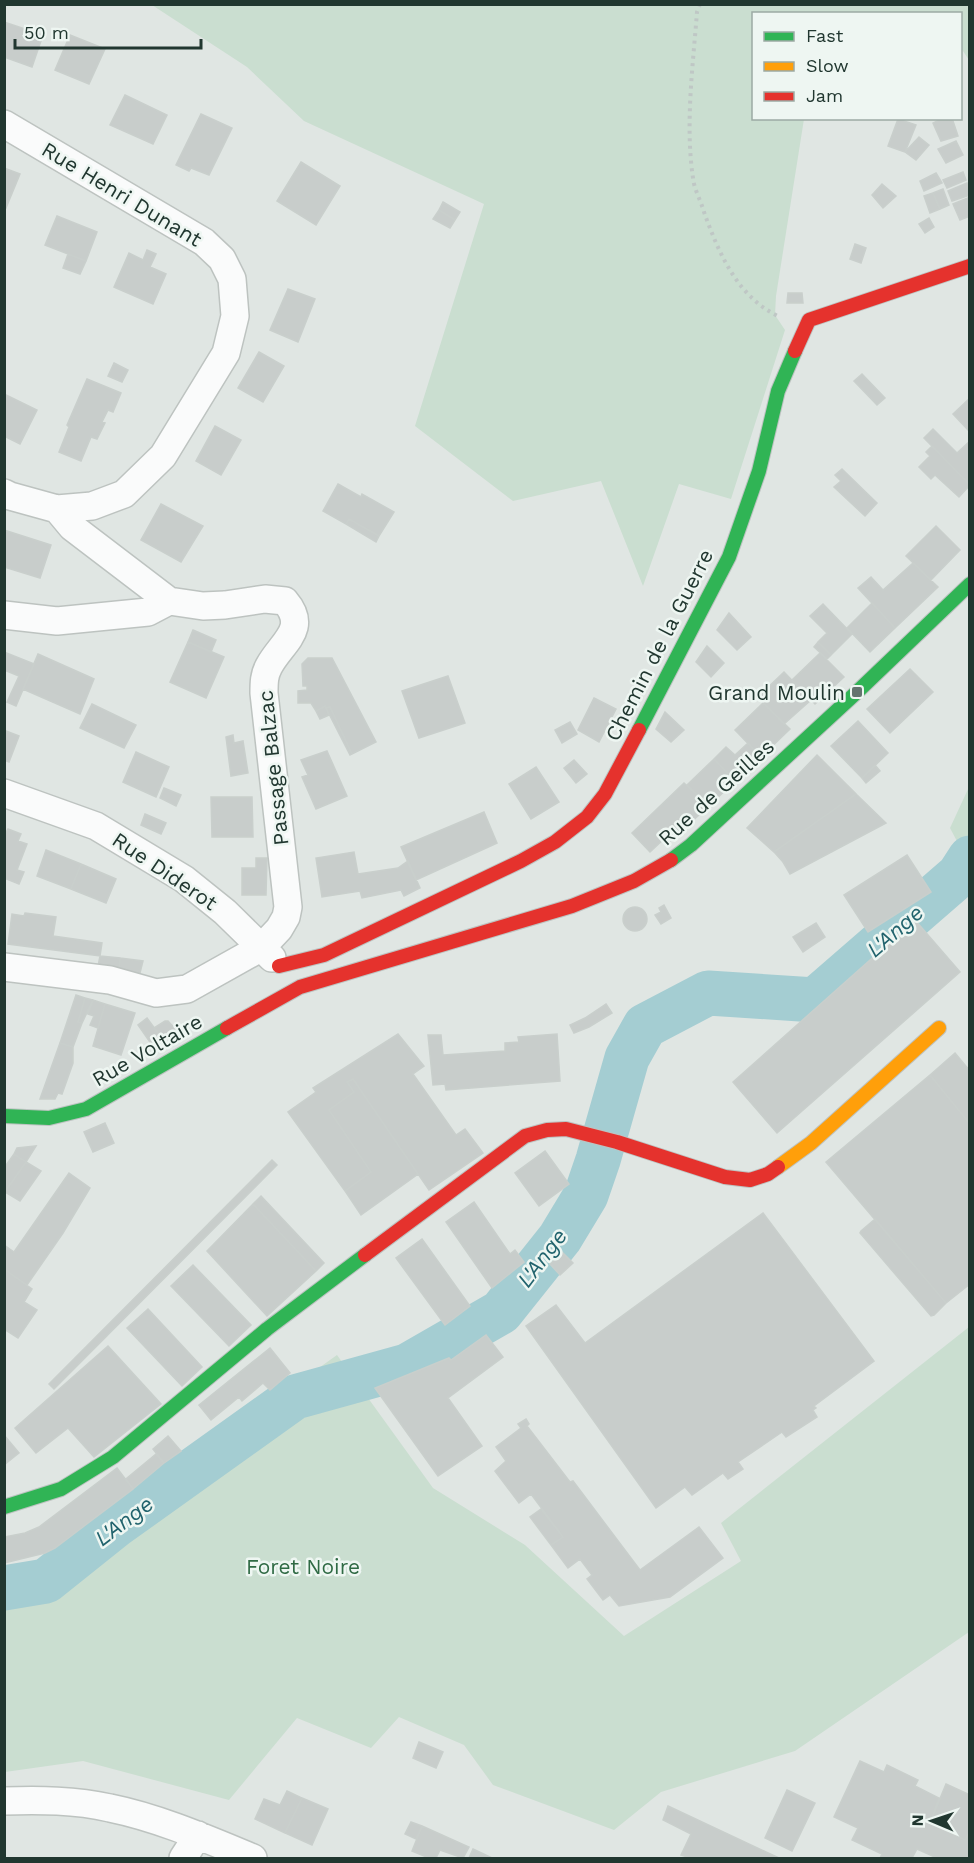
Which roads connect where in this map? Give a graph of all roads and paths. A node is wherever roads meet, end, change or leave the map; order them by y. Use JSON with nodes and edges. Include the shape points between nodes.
{"nodes":[{"id":1,"x":700,"y":4,"type":"edge"},
{"id":2,"x":4,"y":124,"type":"edge"},
{"id":3,"x":969,"y":266,"type":"edge"},
{"id":4,"x":806,"y":328,"type":"junction"},
{"id":5,"x":4,"y":493,"type":"edge"},
{"id":6,"x":57,"y":509,"type":"junction"},
{"id":7,"x":969,"y":584,"type":"edge"},
{"id":8,"x":169,"y":601,"type":"junction"},
{"id":9,"x":4,"y":615,"type":"edge"},
{"id":10,"x":4,"y":793,"type":"edge"},
{"id":11,"x":271,"y":956,"type":"junction"},
{"id":12,"x":4,"y":967,"type":"edge"},
{"id":13,"x":300,"y":987,"type":"junction"},
{"id":14,"x":939,"y":1028,"type":"dead end"},
{"id":15,"x":4,"y":1116,"type":"edge"},
{"id":16,"x":4,"y":1507,"type":"edge"},
{"id":17,"x":4,"y":1801,"type":"edge"},
{"id":18,"x":198,"y":1835,"type":"junction"},
{"id":19,"x":183,"y":1858,"type":"edge"},
{"id":20,"x":253,"y":1858,"type":"edge"}],
"edges":[{"from":1,"to":4,"type":"path","via":[[690,106],[693,179],[718,251],[742,287],[756,303]]},
{"from":2,"to":6,"type":"street","name":"Rue Henri Dunant","via":[[204,242],[222,259],[232,279],[235,316],[226,353],[163,456],[124,494],[92,506]]},
{"from":3,"to":4,"type":"street","via":[[809,320]]},
{"from":4,"to":11,"type":"street","name":"Chemin de la Guerre","via":[[778,391],[759,471],[729,557],[605,794],[587,817],[555,842],[521,861],[324,956]]},
{"from":5,"to":6,"type":"street"},
{"from":6,"to":8,"type":"street","name":"Passage Balzac","via":[[72,527]]},
{"from":7,"to":13,"type":"street","name":"Rue de Geilles","via":[[691,845],[658,869],[572,906]]},
{"from":8,"to":9,"type":"street","via":[[148,612],[57,621]]},
{"from":8,"to":11,"type":"street","name":"Passage Balzac","via":[[203,606],[265,598],[285,601],[292,610],[293,632],[269,665],[264,679],[288,907]]},
{"from":10,"to":11,"type":"street","name":"Rue Diderot","via":[[96,826],[184,879]]},
{"from":11,"to":12,"type":"street","via":[[187,989],[156,993],[110,980]]},
{"from":11,"to":13,"type":"street","name":"Rue Diderot"},
{"from":13,"to":15,"type":"street","name":"Rue Voltaire","via":[[86,1109],[50,1118]]},
{"from":14,"to":16,"type":"street","via":[[811,1143],[768,1174],[750,1180],[725,1177],[566,1129],[525,1136],[267,1329],[113,1457],[61,1488]]},
{"from":17,"to":18,"type":"street","via":[[38,1800],[111,1808]]},
{"from":18,"to":19,"type":"street"},
{"from":18,"to":20,"type":"street"}]}
